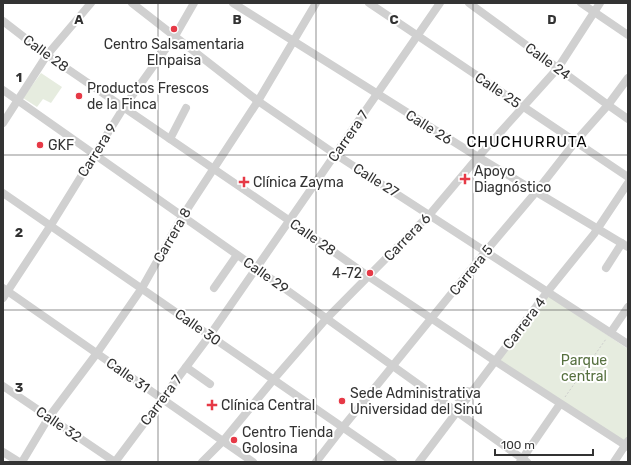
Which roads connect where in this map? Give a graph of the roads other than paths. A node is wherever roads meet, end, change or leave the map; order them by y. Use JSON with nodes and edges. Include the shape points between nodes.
{"nodes":[{"id":1,"x":91,"y":3,"type":"edge"},
{"id":2,"x":132,"y":3,"type":"edge"},
{"id":3,"x":194,"y":3,"type":"edge"},
{"id":4,"x":233,"y":3,"type":"edge"},
{"id":5,"x":316,"y":3,"type":"edge"},
{"id":6,"x":369,"y":3,"type":"edge"},
{"id":7,"x":440,"y":3,"type":"edge"},
{"id":8,"x":469,"y":3,"type":"edge"},
{"id":9,"x":581,"y":3,"type":"edge"},
{"id":10,"x":600,"y":3,"type":"edge"},
{"id":11,"x":594,"y":13,"type":"junction"},
{"id":12,"x":3,"y":21,"type":"edge"},
{"id":13,"x":628,"y":34,"type":"edge"},
{"id":14,"x":175,"y":36,"type":"junction"},
{"id":15,"x":416,"y":36,"type":"junction"},
{"id":16,"x":294,"y":42,"type":"junction"},
{"id":17,"x":47,"y":56,"type":"junction"},
{"id":18,"x":558,"y":68,"type":"junction"},
{"id":19,"x":628,"y":78,"type":"edge"},
{"id":20,"x":3,"y":90,"type":"edge"},
{"id":21,"x":377,"y":94,"type":"junction"},
{"id":22,"x":18,"y":100,"type":"junction"},
{"id":23,"x":258,"y":100,"type":"junction"},
{"id":24,"x":608,"y":105,"type":"junction"},
{"id":25,"x":522,"y":106,"type":"junction"},
{"id":26,"x":124,"y":107,"type":"junction"},
{"id":27,"x":186,"y":108,"type":"dead end"},
{"id":28,"x":628,"y":118,"type":"edge"},
{"id":29,"x":3,"y":123,"type":"edge"},
{"id":30,"x":170,"y":139,"type":"junction"},
{"id":31,"x":576,"y":141,"type":"junction"},
{"id":32,"x":94,"y":153,"type":"junction"},
{"id":33,"x":336,"y":154,"type":"junction"},
{"id":34,"x":478,"y":157,"type":"junction"},
{"id":35,"x":214,"y":169,"type":"junction"},
{"id":36,"x":628,"y":177,"type":"edge"},
{"id":37,"x":628,"y":183,"type":"edge"},
{"id":38,"x":536,"y":192,"type":"junction"},
{"id":39,"x":3,"y":193,"type":"edge"},
{"id":40,"x":430,"y":214,"type":"junction"},
{"id":41,"x":182,"y":217,"type":"junction"},
{"id":42,"x":290,"y":221,"type":"junction"},
{"id":43,"x":50,"y":225,"type":"junction"},
{"id":44,"x":598,"y":228,"type":"junction"},
{"id":45,"x":625,"y":245,"type":"edge"},
{"id":46,"x":486,"y":251,"type":"junction"},
{"id":47,"x":237,"y":255,"type":"junction"},
{"id":48,"x":256,"y":268,"type":"junction"},
{"id":49,"x":606,"y":268,"type":"dead end"},
{"id":50,"x":368,"y":276,"type":"junction"},
{"id":51,"x":142,"y":288,"type":"junction"},
{"id":52,"x":214,"y":288,"type":"dead end"},
{"id":53,"x":5,"y":289,"type":"edge"},
{"id":54,"x":548,"y":291,"type":"junction"},
{"id":55,"x":3,"y":298,"type":"edge"},
{"id":56,"x":628,"y":307,"type":"edge"},
{"id":57,"x":326,"y":318,"type":"junction"},
{"id":58,"x":431,"y":319,"type":"junction"},
{"id":59,"x":611,"y":332,"type":"junction"},
{"id":60,"x":210,"y":335,"type":"junction"},
{"id":61,"x":628,"y":344,"type":"edge"},
{"id":62,"x":97,"y":353,"type":"junction"},
{"id":63,"x":495,"y":361,"type":"junction"},
{"id":64,"x":393,"y":366,"type":"junction"},
{"id":65,"x":186,"y":367,"type":"junction"},
{"id":66,"x":274,"y":379,"type":"junction"},
{"id":67,"x":210,"y":384,"type":"dead end"},
{"id":68,"x":3,"y":386,"type":"edge"},
{"id":69,"x":473,"y":393,"type":"junction"},
{"id":70,"x":458,"y":398,"type":"dead end"},
{"id":71,"x":162,"y":399,"type":"junction"},
{"id":72,"x":560,"y":404,"type":"junction"},
{"id":73,"x":458,"y":413,"type":"junction"},
{"id":74,"x":49,"y":417,"type":"junction"},
{"id":75,"x":343,"y":427,"type":"junction"},
{"id":76,"x":223,"y":440,"type":"junction"},
{"id":77,"x":627,"y":444,"type":"edge"},
{"id":78,"x":3,"y":452,"type":"edge"},
{"id":79,"x":523,"y":461,"type":"edge"},
{"id":80,"x":20,"y":462,"type":"edge"},
{"id":81,"x":115,"y":462,"type":"edge"},
{"id":82,"x":202,"y":462,"type":"edge"},
{"id":83,"x":253,"y":462,"type":"edge"},
{"id":84,"x":316,"y":462,"type":"edge"},
{"id":85,"x":393,"y":462,"type":"edge"},
{"id":86,"x":419,"y":462,"type":"edge"},
{"id":87,"x":614,"y":462,"type":"edge"}],
"edges":[{"from":1,"to":17,"type":"street"},
{"from":2,"to":14,"type":"street","name":"Calle 27"},
{"from":3,"to":14,"type":"street","name":"Carrera 9"},
{"from":4,"to":16,"type":"street","name":"Calle 26"},
{"from":5,"to":16,"type":"street","name":"Carrera 8"},
{"from":6,"to":15,"type":"street","name":"Calle 25"},
{"from":7,"to":15,"type":"street","name":"Carrera 7"},
{"from":8,"to":18,"type":"street","name":"Calle 24"},
{"from":9,"to":11,"type":"street"},
{"from":10,"to":11,"type":"street","name":"Carrera 6"},
{"from":11,"to":13,"type":"street"},
{"from":11,"to":18,"type":"street","name":"Carrera 6"},
{"from":12,"to":17,"type":"street","name":"Calle 28"},
{"from":14,"to":23,"type":"street","name":"Calle 27"},
{"from":14,"to":26,"type":"street","name":"Carrera 9"},
{"from":15,"to":21,"type":"street","name":"Carrera 7"},
{"from":15,"to":25,"type":"street","name":"Calle 25"},
{"from":16,"to":21,"type":"street","name":"Calle 26"},
{"from":16,"to":23,"type":"street","name":"Carrera 8"},
{"from":17,"to":22,"type":"street"},
{"from":17,"to":26,"type":"street","name":"Calle 28"},
{"from":18,"to":24,"type":"street","name":"Calle 24"},
{"from":18,"to":25,"type":"street","name":"Carrera 6"},
{"from":19,"to":24,"type":"street","name":"Carrera 5"},
{"from":20,"to":22,"type":"street","name":"Calle 29"},
{"from":21,"to":33,"type":"street","name":"Carrera 7"},
{"from":21,"to":34,"type":"street","name":"Calle 26"},
{"from":22,"to":29,"type":"street"},
{"from":22,"to":32,"type":"street","name":"Calle 29"},
{"from":23,"to":33,"type":"street","name":"Calle 27"},
{"from":23,"to":35,"type":"street","name":"Carrera 8"},
{"from":24,"to":28,"type":"street","name":"Calle 24"},
{"from":24,"to":31,"type":"street","name":"Carrera 5"},
{"from":25,"to":31,"type":"street","name":"Calle 25"},
{"from":25,"to":34,"type":"street","name":"Carrera 6"},
{"from":26,"to":30,"type":"street","name":"Calle 28"},
{"from":26,"to":32,"type":"street","name":"Carrera 9"},
{"from":27,"to":30,"type":"street"},
{"from":30,"to":35,"type":"street","name":"Calle 28"},
{"from":31,"to":36,"type":"street","name":"Calle 25"},
{"from":31,"to":38,"type":"street","name":"Carrera 5"},
{"from":32,"to":41,"type":"street","name":"Calle 29"},
{"from":32,"to":43,"type":"street","name":"Carrera 9"},
{"from":33,"to":40,"type":"street","name":"Calle 27"},
{"from":33,"to":42,"type":"street","name":"Carrera 7"},
{"from":34,"to":38,"type":"street","name":"Calle 26"},
{"from":34,"to":40,"type":"street","name":"Carrera 6"},
{"from":35,"to":41,"type":"street","name":"Carrera 8"},
{"from":35,"to":42,"type":"street","name":"Calle 28"},
{"from":37,"to":44,"type":"street","name":"Carrera 4"},
{"from":38,"to":44,"type":"street","name":"Calle 26"},
{"from":38,"to":46,"type":"street","name":"Carrera 5"},
{"from":39,"to":43,"type":"street","name":"Calle 30"},
{"from":40,"to":46,"type":"street","name":"Calle 27"},
{"from":40,"to":50,"type":"street","name":"Carrera 6"},
{"from":41,"to":47,"type":"street","name":"Calle 29"},
{"from":41,"to":51,"type":"street","name":"Carrera 8"},
{"from":42,"to":48,"type":"street","name":"Carrera 7"},
{"from":42,"to":50,"type":"street","name":"Calle 28"},
{"from":43,"to":51,"type":"street","name":"Calle 30"},
{"from":43,"to":53,"type":"street","name":"Carrera 9"},
{"from":44,"to":45,"type":"street","name":"Calle 26"},
{"from":44,"to":54,"type":"street","name":"Carrera 4"},
{"from":45,"to":49,"type":"street"},
{"from":46,"to":54,"type":"street","name":"Calle 27"},
{"from":46,"to":58,"type":"street","name":"Carrera 5"},
{"from":47,"to":48,"type":"street","name":"Calle 29"},
{"from":47,"to":52,"type":"street"},
{"from":48,"to":57,"type":"street","name":"Calle 29"},
{"from":48,"to":60,"type":"street","name":"Carrera 7"},
{"from":50,"to":57,"type":"street","name":"Carrera 6"},
{"from":50,"to":58,"type":"street","name":"Calle 28"},
{"from":51,"to":60,"type":"street","name":"Calle 30"},
{"from":51,"to":62,"type":"street","name":"Carrera 8"},
{"from":53,"to":55,"type":"street","name":"Carrera 9"},
{"from":53,"to":62,"type":"street","name":"Calle 31"},
{"from":54,"to":59,"type":"street","name":"Calle 27"},
{"from":54,"to":63,"type":"street","name":"Carrera 4"},
{"from":56,"to":59,"type":"street"},
{"from":57,"to":64,"type":"street","name":"Calle 29"},
{"from":57,"to":66,"type":"street","name":"Carrera 6"},
{"from":58,"to":63,"type":"street","name":"Calle 28"},
{"from":58,"to":64,"type":"street","name":"Carrera 5"},
{"from":59,"to":61,"type":"street","name":"Calle 27"},
{"from":60,"to":65,"type":"street","name":"Carrera 7"},
{"from":60,"to":66,"type":"street","name":"Calle 30"},
{"from":62,"to":71,"type":"street","name":"Calle 31"},
{"from":62,"to":74,"type":"street","name":"Carrera 8"},
{"from":63,"to":69,"type":"street","name":"Carrera 4"},
{"from":63,"to":72,"type":"street","name":"Calle 28"},
{"from":64,"to":73,"type":"street","name":"Calle 29"},
{"from":64,"to":75,"type":"street","name":"Carrera 5"},
{"from":65,"to":67,"type":"street"},
{"from":65,"to":71,"type":"street","name":"Carrera 7"},
{"from":66,"to":75,"type":"street","name":"Calle 30"},
{"from":66,"to":76,"type":"street","name":"Carrera 6"},
{"from":68,"to":74,"type":"street","name":"Calle 32"},
{"from":69,"to":70,"type":"street","via":[[464,390]]},
{"from":69,"to":73,"type":"street","name":"Carrera 4"},
{"from":71,"to":76,"type":"street","name":"Calle 31"},
{"from":71,"to":81,"type":"street","name":"Carrera 7"},
{"from":72,"to":77,"type":"street","name":"Calle 28"},
{"from":72,"to":79,"type":"street"},
{"from":73,"to":79,"type":"street","name":"Calle 29"},
{"from":73,"to":86,"type":"street","name":"Carrera 4"},
{"from":74,"to":80,"type":"street","name":"Carrera 8"},
{"from":74,"to":81,"type":"street","name":"Calle 32"},
{"from":75,"to":84,"type":"street","name":"Carrera 5"},
{"from":75,"to":85,"type":"street","name":"Calle 30"},
{"from":76,"to":82,"type":"street","name":"Carrera 6"},
{"from":76,"to":83,"type":"street","name":"Calle 31"},
{"from":77,"to":87,"type":"street"},
{"from":78,"to":80,"type":"street"}]}
